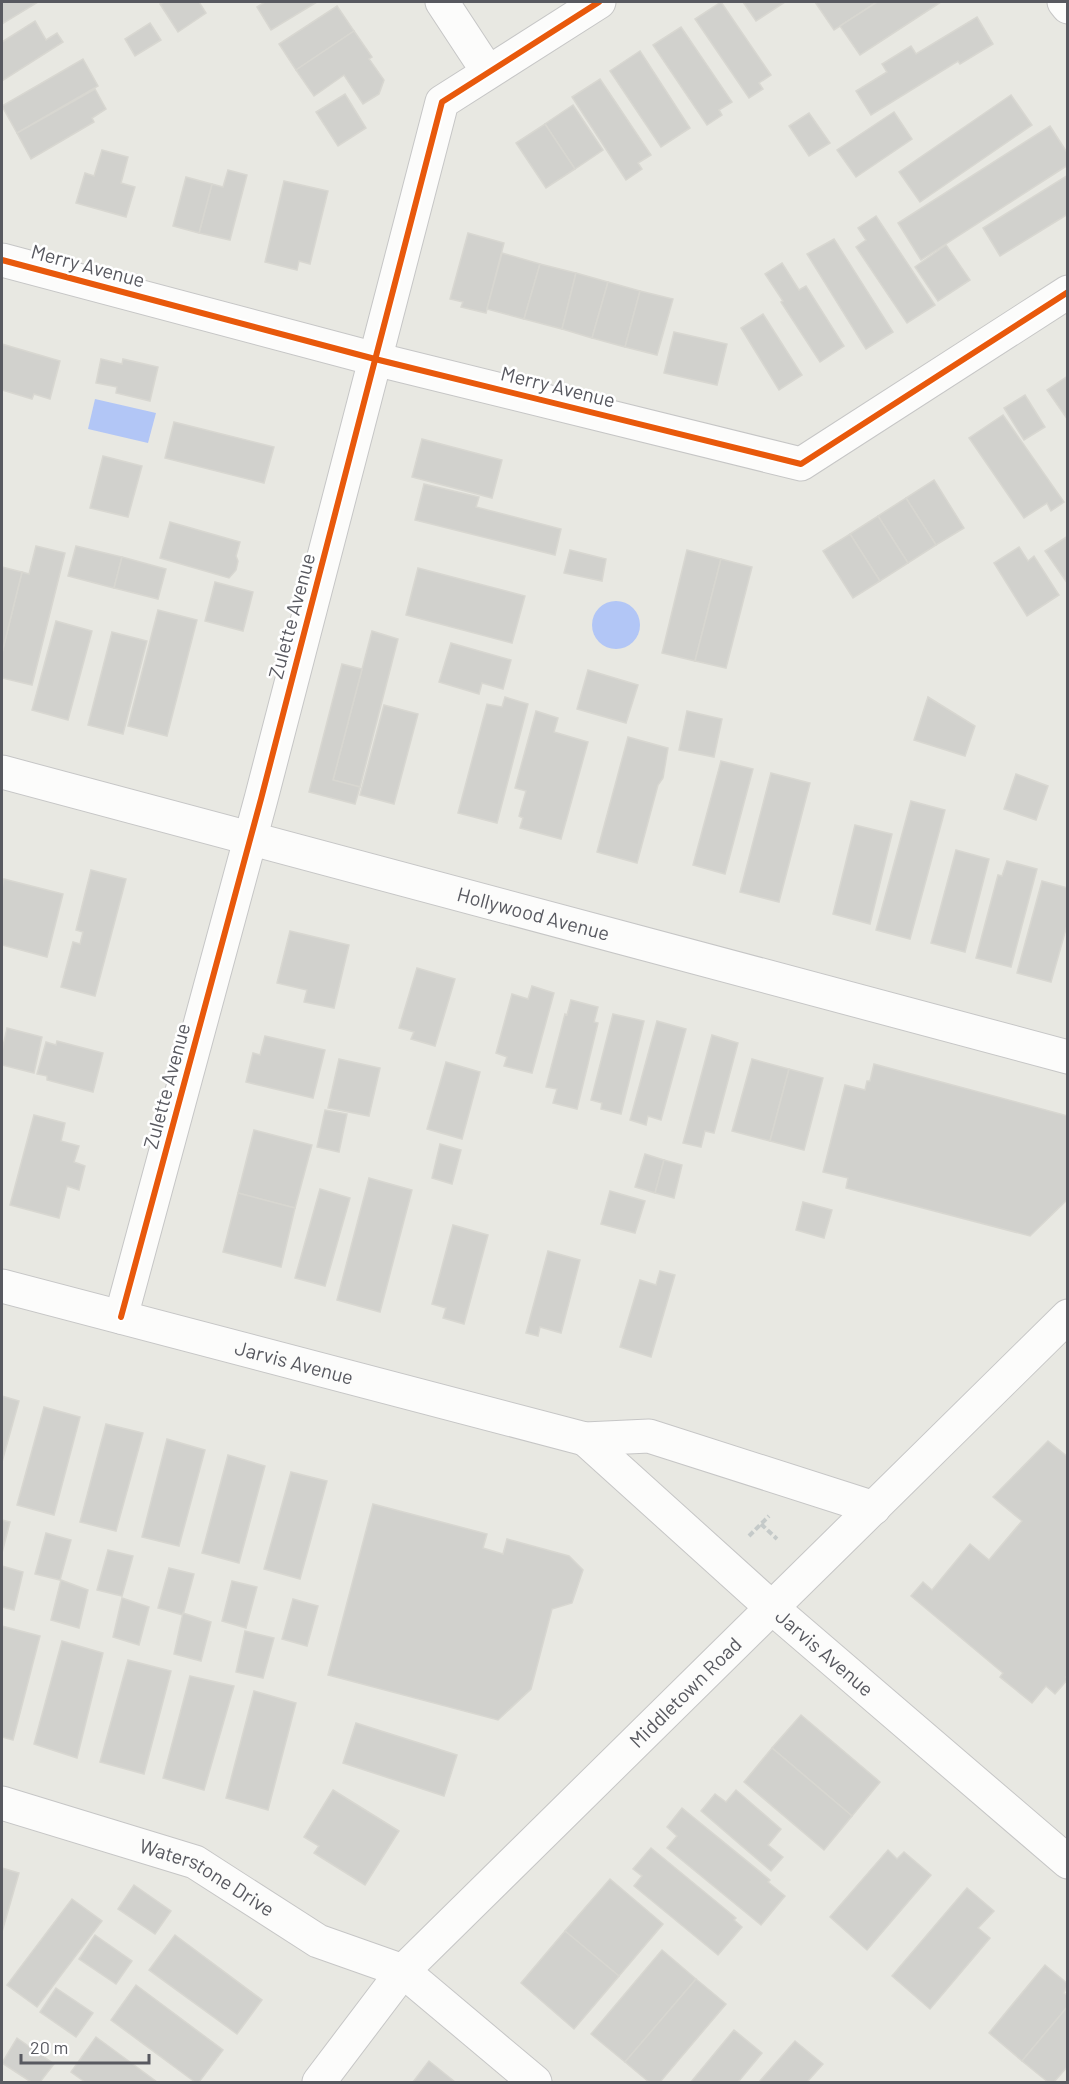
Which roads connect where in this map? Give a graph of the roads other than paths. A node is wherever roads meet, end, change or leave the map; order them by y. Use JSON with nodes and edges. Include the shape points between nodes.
{"nodes":[{"id":1,"x":442,"y":2,"type":"edge"},
{"id":2,"x":599,"y":2,"type":"edge"},
{"id":3,"x":1064,"y":2,"type":"edge"},
{"id":4,"x":1068,"y":7,"type":"edge"},
{"id":5,"x":488,"y":72,"type":"junction"},
{"id":6,"x":2,"y":260,"type":"edge"},
{"id":7,"x":1068,"y":292,"type":"edge"},
{"id":8,"x":375,"y":360,"type":"junction"},
{"id":9,"x":2,"y":772,"type":"edge"},
{"id":10,"x":251,"y":837,"type":"junction"},
{"id":11,"x":1068,"y":1057,"type":"edge"},
{"id":12,"x":2,"y":1286,"type":"edge"},
{"id":13,"x":1068,"y":1316,"type":"edge"},
{"id":14,"x":121,"y":1317,"type":"junction"},
{"id":15,"x":585,"y":1439,"type":"junction"},
{"id":16,"x":874,"y":1508,"type":"junction"},
{"id":17,"x":771,"y":1608,"type":"junction"},
{"id":18,"x":2,"y":1803,"type":"edge"},
{"id":19,"x":1068,"y":1862,"type":"edge"},
{"id":20,"x":404,"y":1971,"type":"junction"},
{"id":21,"x":319,"y":2082,"type":"edge"},
{"id":22,"x":535,"y":2082,"type":"edge"}],
"edges":[{"from":1,"to":5,"type":"street"},
{"from":2,"to":5,"type":"street","name":"Zulette Avenue"},
{"from":3,"to":4,"type":"street"},
{"from":5,"to":8,"type":"street","name":"Zulette Avenue","via":[[442,102]]},
{"from":6,"to":8,"type":"street","name":"Merry Avenue"},
{"from":7,"to":8,"type":"street","name":"Merry Avenue","via":[[801,464]]},
{"from":8,"to":10,"type":"street","name":"Zulette Avenue"},
{"from":9,"to":10,"type":"street","name":"Hollywood Avenue"},
{"from":10,"to":11,"type":"street","name":"Hollywood Avenue"},
{"from":10,"to":14,"type":"street","name":"Zulette Avenue"},
{"from":12,"to":14,"type":"street","name":"Jarvis Avenue"},
{"from":13,"to":16,"type":"street","name":"Middletown Road"},
{"from":14,"to":15,"type":"street","name":"Jarvis Avenue"},
{"from":15,"to":16,"type":"street","name":"Jarvis Avenue","via":[[649,1436]]},
{"from":15,"to":17,"type":"street","name":"Jarvis Avenue"},
{"from":16,"to":17,"type":"street","name":"Middletown Road"},
{"from":17,"to":19,"type":"street","name":"Jarvis Avenue"},
{"from":17,"to":20,"type":"street","name":"Middletown Road"},
{"from":18,"to":20,"type":"street","name":"Waterstone Drive","via":[[195,1862],[318,1941]]},
{"from":20,"to":21,"type":"street","name":"Middletown Road"},
{"from":20,"to":22,"type":"street"}]}
